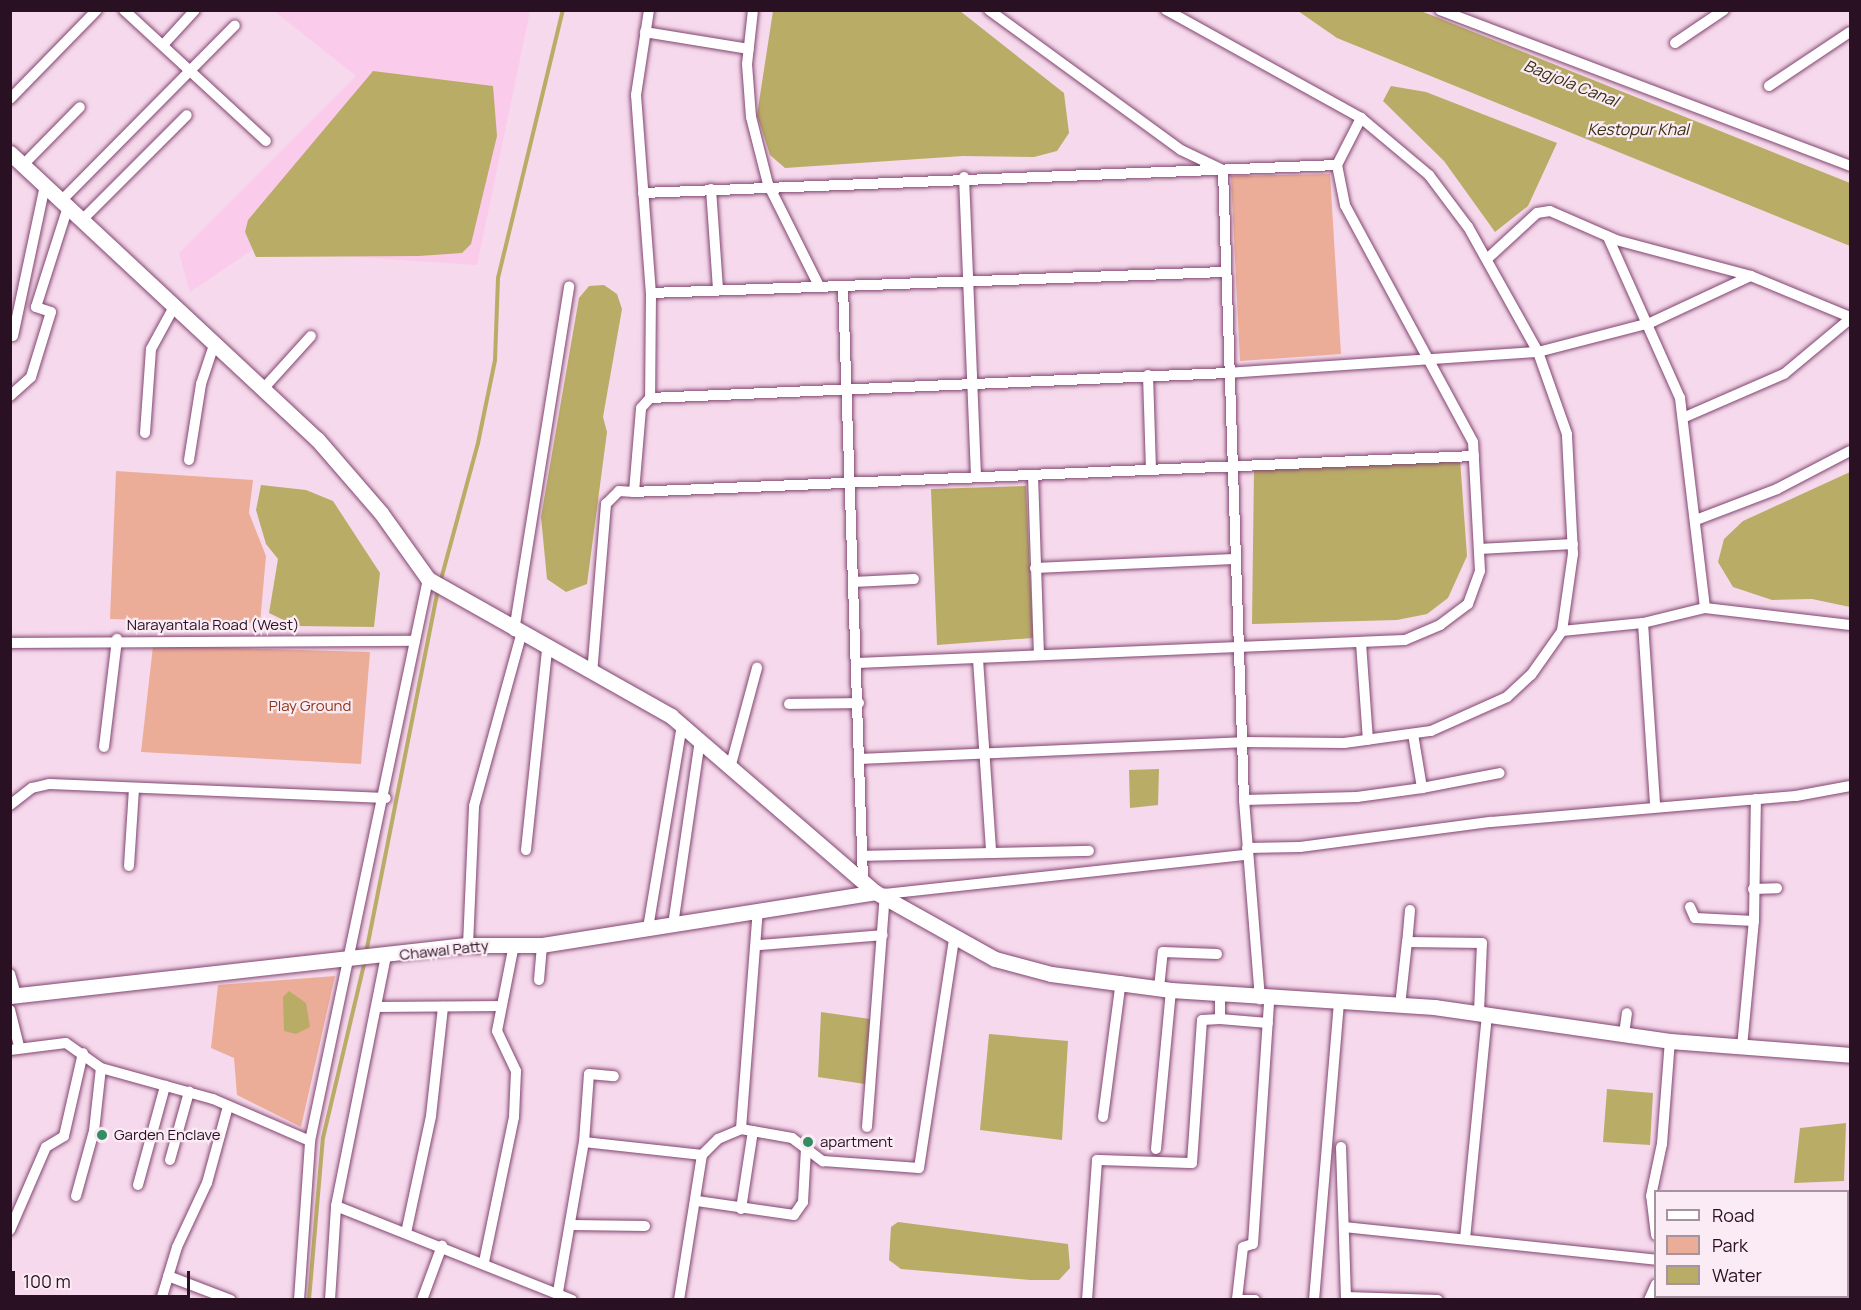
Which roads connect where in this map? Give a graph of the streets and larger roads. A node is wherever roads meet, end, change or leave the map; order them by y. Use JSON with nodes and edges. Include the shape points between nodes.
{"nodes":[{"id":1,"x":98,"y":10,"type":"edge"},
{"id":2,"x":124,"y":10,"type":"edge"},
{"id":3,"x":195,"y":10,"type":"edge"},
{"id":4,"x":649,"y":10,"type":"edge"},
{"id":5,"x":753,"y":10,"type":"edge"},
{"id":6,"x":989,"y":10,"type":"edge"},
{"id":7,"x":1166,"y":10,"type":"edge"},
{"id":8,"x":1440,"y":10,"type":"edge"},
{"id":9,"x":1724,"y":10,"type":"edge"},
{"id":10,"x":235,"y":25,"type":"dead end"},
{"id":11,"x":645,"y":32,"type":"junction"},
{"id":12,"x":1851,"y":32,"type":"edge"},
{"id":13,"x":1675,"y":43,"type":"dead end"},
{"id":14,"x":163,"y":45,"type":"junction"},
{"id":15,"x":749,"y":49,"type":"junction"},
{"id":16,"x":190,"y":71,"type":"junction"},
{"id":17,"x":1769,"y":86,"type":"dead end"},
{"id":18,"x":10,"y":99,"type":"edge"},
{"id":19,"x":80,"y":107,"type":"dead end"},
{"id":20,"x":187,"y":115,"type":"dead end"},
{"id":21,"x":1361,"y":118,"type":"junction"},
{"id":22,"x":266,"y":141,"type":"dead end"},
{"id":23,"x":10,"y":153,"type":"edge"},
{"id":24,"x":23,"y":165,"type":"junction"},
{"id":25,"x":1338,"y":165,"type":"junction"},
{"id":26,"x":1851,"y":166,"type":"edge"},
{"id":27,"x":1223,"y":170,"type":"junction"},
{"id":28,"x":964,"y":177,"type":"junction"},
{"id":29,"x":768,"y":184,"type":"junction"},
{"id":30,"x":45,"y":186,"type":"junction"},
{"id":31,"x":711,"y":189,"type":"junction"},
{"id":32,"x":643,"y":193,"type":"junction"},
{"id":33,"x":64,"y":204,"type":"junction"},
{"id":34,"x":82,"y":220,"type":"junction"},
{"id":35,"x":1608,"y":237,"type":"junction"},
{"id":36,"x":1487,"y":259,"type":"junction"},
{"id":37,"x":1223,"y":272,"type":"junction"},
{"id":38,"x":1752,"y":276,"type":"junction"},
{"id":39,"x":968,"y":281,"type":"junction"},
{"id":40,"x":568,"y":286,"type":"dead end"},
{"id":41,"x":819,"y":286,"type":"junction"},
{"id":42,"x":843,"y":287,"type":"junction"},
{"id":43,"x":718,"y":290,"type":"junction"},
{"id":44,"x":651,"y":293,"type":"junction"},
{"id":45,"x":175,"y":305,"type":"junction"},
{"id":46,"x":1851,"y":318,"type":"edge"},
{"id":47,"x":1650,"y":323,"type":"junction"},
{"id":48,"x":13,"y":336,"type":"dead end"},
{"id":49,"x":311,"y":336,"type":"dead end"},
{"id":50,"x":215,"y":342,"type":"junction"},
{"id":51,"x":1538,"y":352,"type":"junction"},
{"id":52,"x":1428,"y":360,"type":"junction"},
{"id":53,"x":1228,"y":373,"type":"junction"},
{"id":54,"x":1148,"y":375,"type":"junction"},
{"id":55,"x":973,"y":381,"type":"junction"},
{"id":56,"x":848,"y":387,"type":"junction"},
{"id":57,"x":264,"y":388,"type":"junction"},
{"id":58,"x":11,"y":395,"type":"edge"},
{"id":59,"x":650,"y":398,"type":"junction"},
{"id":60,"x":1685,"y":417,"type":"junction"},
{"id":61,"x":145,"y":433,"type":"dead end"},
{"id":62,"x":1851,"y":451,"type":"edge"},
{"id":63,"x":1474,"y":456,"type":"junction"},
{"id":64,"x":189,"y":460,"type":"dead end"},
{"id":65,"x":1232,"y":466,"type":"junction"},
{"id":66,"x":1151,"y":470,"type":"junction"},
{"id":67,"x":1033,"y":475,"type":"junction"},
{"id":68,"x":976,"y":477,"type":"junction"},
{"id":69,"x":848,"y":484,"type":"junction"},
{"id":70,"x":634,"y":492,"type":"junction"},
{"id":71,"x":1696,"y":520,"type":"junction"},
{"id":72,"x":1573,"y":544,"type":"junction"},
{"id":73,"x":1479,"y":549,"type":"junction"},
{"id":74,"x":1234,"y":559,"type":"junction"},
{"id":75,"x":1035,"y":568,"type":"junction"},
{"id":76,"x":428,"y":579,"type":"junction"},
{"id":77,"x":914,"y":579,"type":"dead end"},
{"id":78,"x":853,"y":582,"type":"junction"},
{"id":79,"x":1705,"y":608,"type":"junction"},
{"id":80,"x":1643,"y":623,"type":"junction"},
{"id":81,"x":1851,"y":624,"type":"edge"},
{"id":82,"x":1562,"y":631,"type":"junction"},
{"id":83,"x":518,"y":633,"type":"junction"},
{"id":84,"x":117,"y":639,"type":"junction"},
{"id":85,"x":416,"y":641,"type":"junction"},
{"id":86,"x":10,"y":643,"type":"edge"},
{"id":87,"x":1361,"y":643,"type":"junction"},
{"id":88,"x":1237,"y":648,"type":"junction"},
{"id":89,"x":547,"y":649,"type":"junction"},
{"id":90,"x":1039,"y":655,"type":"junction"},
{"id":91,"x":978,"y":659,"type":"junction"},
{"id":92,"x":857,"y":663,"type":"junction"},
{"id":93,"x":757,"y":668,"type":"dead end"},
{"id":94,"x":592,"y":674,"type":"junction"},
{"id":95,"x":859,"y":703,"type":"junction"},
{"id":96,"x":789,"y":704,"type":"dead end"},
{"id":97,"x":682,"y":724,"type":"junction"},
{"id":98,"x":1413,"y":734,"type":"junction"},
{"id":99,"x":700,"y":740,"type":"junction"},
{"id":100,"x":1368,"y":740,"type":"junction"},
{"id":101,"x":1242,"y":742,"type":"junction"},
{"id":102,"x":104,"y":747,"type":"dead end"},
{"id":103,"x":985,"y":751,"type":"junction"},
{"id":104,"x":859,"y":759,"type":"junction"},
{"id":105,"x":730,"y":768,"type":"junction"},
{"id":106,"x":1500,"y":773,"type":"dead end"},
{"id":107,"x":1851,"y":786,"type":"edge"},
{"id":108,"x":134,"y":788,"type":"junction"},
{"id":109,"x":1422,"y":788,"type":"junction"},
{"id":110,"x":386,"y":798,"type":"junction"},
{"id":111,"x":1756,"y":799,"type":"junction"},
{"id":112,"x":1244,"y":800,"type":"junction"},
{"id":113,"x":10,"y":805,"type":"edge"},
{"id":114,"x":1655,"y":805,"type":"junction"},
{"id":115,"x":526,"y":850,"type":"dead end"},
{"id":116,"x":1089,"y":851,"type":"dead end"},
{"id":117,"x":1246,"y":851,"type":"junction"},
{"id":118,"x":991,"y":852,"type":"junction"},
{"id":119,"x":862,"y":856,"type":"junction"},
{"id":120,"x":129,"y":866,"type":"dead end"},
{"id":121,"x":863,"y":880,"type":"junction"},
{"id":122,"x":1777,"y":888,"type":"dead end"},
{"id":123,"x":1753,"y":889,"type":"junction"},
{"id":124,"x":880,"y":893,"type":"junction"},
{"id":125,"x":1690,"y":907,"type":"dead end"},
{"id":126,"x":758,"y":910,"type":"junction"},
{"id":127,"x":1410,"y":910,"type":"dead end"},
{"id":128,"x":1754,"y":921,"type":"junction"},
{"id":129,"x":673,"y":925,"type":"junction"},
{"id":130,"x":648,"y":928,"type":"junction"},
{"id":131,"x":883,"y":935,"type":"junction"},
{"id":132,"x":954,"y":939,"type":"junction"},
{"id":133,"x":1407,"y":942,"type":"junction"},
{"id":134,"x":514,"y":944,"type":"junction"},
{"id":135,"x":468,"y":945,"type":"junction"},
{"id":136,"x":542,"y":945,"type":"junction"},
{"id":137,"x":759,"y":945,"type":"junction"},
{"id":138,"x":1217,"y":954,"type":"dead end"},
{"id":139,"x":382,"y":956,"type":"junction"},
{"id":140,"x":351,"y":959,"type":"junction"},
{"id":141,"x":10,"y":974,"type":"edge"},
{"id":142,"x":539,"y":980,"type":"dead end"},
{"id":143,"x":1121,"y":981,"type":"junction"},
{"id":144,"x":1165,"y":989,"type":"junction"},
{"id":145,"x":1220,"y":995,"type":"junction"},
{"id":146,"x":12,"y":1000,"type":"edge"},
{"id":147,"x":1264,"y":1000,"type":"junction"},
{"id":148,"x":1339,"y":1004,"type":"junction"},
{"id":149,"x":1400,"y":1005,"type":"junction"},
{"id":150,"x":501,"y":1006,"type":"junction"},
{"id":151,"x":379,"y":1007,"type":"junction"},
{"id":152,"x":443,"y":1008,"type":"junction"},
{"id":153,"x":1483,"y":1012,"type":"junction"},
{"id":154,"x":1627,"y":1013,"type":"dead end"},
{"id":155,"x":1220,"y":1019,"type":"junction"},
{"id":156,"x":1268,"y":1023,"type":"junction"},
{"id":157,"x":1624,"y":1034,"type":"junction"},
{"id":158,"x":1670,"y":1041,"type":"junction"},
{"id":159,"x":1742,"y":1047,"type":"junction"},
{"id":160,"x":15,"y":1048,"type":"edge"},
{"id":161,"x":83,"y":1053,"type":"junction"},
{"id":162,"x":1851,"y":1055,"type":"edge"},
{"id":163,"x":101,"y":1068,"type":"junction"},
{"id":164,"x":614,"y":1076,"type":"dead end"},
{"id":165,"x":165,"y":1086,"type":"junction"},
{"id":166,"x":189,"y":1092,"type":"junction"},
{"id":167,"x":228,"y":1106,"type":"junction"},
{"id":168,"x":1103,"y":1117,"type":"dead end"},
{"id":169,"x":867,"y":1127,"type":"dead end"},
{"id":170,"x":741,"y":1129,"type":"junction"},
{"id":171,"x":753,"y":1131,"type":"junction"},
{"id":172,"x":310,"y":1141,"type":"junction"},
{"id":173,"x":584,"y":1142,"type":"junction"},
{"id":174,"x":1341,"y":1147,"type":"dead end"},
{"id":175,"x":806,"y":1149,"type":"junction"},
{"id":176,"x":1156,"y":1149,"type":"dead end"},
{"id":177,"x":702,"y":1155,"type":"junction"},
{"id":178,"x":170,"y":1160,"type":"dead end"},
{"id":179,"x":138,"y":1185,"type":"dead end"},
{"id":180,"x":76,"y":1196,"type":"dead end"},
{"id":181,"x":697,"y":1201,"type":"junction"},
{"id":182,"x":336,"y":1206,"type":"junction"},
{"id":183,"x":741,"y":1209,"type":"junction"},
{"id":184,"x":1654,"y":1219,"type":"edge"},
{"id":185,"x":572,"y":1225,"type":"junction"},
{"id":186,"x":645,"y":1226,"type":"dead end"},
{"id":187,"x":1344,"y":1227,"type":"junction"},
{"id":188,"x":10,"y":1230,"type":"edge"},
{"id":189,"x":406,"y":1233,"type":"junction"},
{"id":190,"x":1464,"y":1239,"type":"junction"},
{"id":191,"x":442,"y":1246,"type":"junction"},
{"id":192,"x":1654,"y":1260,"type":"edge"},
{"id":193,"x":484,"y":1262,"type":"junction"},
{"id":194,"x":168,"y":1276,"type":"junction"},
{"id":195,"x":558,"y":1292,"type":"junction"},
{"id":196,"x":216,"y":1297,"type":"edge"},
{"id":197,"x":1346,"y":1298,"type":"edge"},
{"id":198,"x":161,"y":1299,"type":"edge"},
{"id":199,"x":231,"y":1299,"type":"edge"},
{"id":200,"x":299,"y":1299,"type":"edge"},
{"id":201,"x":330,"y":1299,"type":"edge"},
{"id":202,"x":422,"y":1299,"type":"edge"},
{"id":203,"x":572,"y":1299,"type":"edge"},
{"id":204,"x":679,"y":1299,"type":"edge"},
{"id":205,"x":1087,"y":1299,"type":"edge"},
{"id":206,"x":1237,"y":1299,"type":"edge"},
{"id":207,"x":1255,"y":1299,"type":"edge"},
{"id":208,"x":1314,"y":1299,"type":"edge"},
{"id":209,"x":1438,"y":1299,"type":"edge"}],
"edges":[{"from":1,"to":18,"type":"street"},
{"from":2,"to":14,"type":"street"},
{"from":3,"to":14,"type":"street"},
{"from":4,"to":11,"type":"street"},
{"from":5,"to":15,"type":"street"},
{"from":6,"to":27,"type":"street","via":[[1180,150]]},
{"from":7,"to":21,"type":"street"},
{"from":8,"to":26,"type":"street"},
{"from":9,"to":13,"type":"street"},
{"from":10,"to":16,"type":"street"},
{"from":11,"to":15,"type":"street"},
{"from":11,"to":32,"type":"street","via":[[636,96]]},
{"from":12,"to":17,"type":"street"},
{"from":14,"to":16,"type":"street"},
{"from":15,"to":29,"type":"street","via":[[751,117]]},
{"from":16,"to":22,"type":"street"},
{"from":16,"to":33,"type":"street"},
{"from":19,"to":24,"type":"street"},
{"from":20,"to":34,"type":"street"},
{"from":21,"to":25,"type":"street"},
{"from":21,"to":36,"type":"street","via":[[1429,175]]},
{"from":23,"to":24,"type":"street"},
{"from":24,"to":30,"type":"street"},
{"from":25,"to":27,"type":"street","via":[[1261,164]]},
{"from":25,"to":52,"type":"street","via":[[1346,205]]},
{"from":27,"to":28,"type":"street"},
{"from":27,"to":37,"type":"street"},
{"from":28,"to":29,"type":"street"},
{"from":28,"to":39,"type":"street"},
{"from":29,"to":31,"type":"street"},
{"from":29,"to":41,"type":"street"},
{"from":30,"to":33,"type":"street"},
{"from":30,"to":48,"type":"street"},
{"from":31,"to":32,"type":"street"},
{"from":31,"to":43,"type":"street"},
{"from":32,"to":44,"type":"street"},
{"from":33,"to":34,"type":"street"},
{"from":33,"to":58,"type":"street","via":[[36,307],[51,312],[31,377]]},
{"from":34,"to":45,"type":"street"},
{"from":35,"to":36,"type":"street","via":[[1542,211]]},
{"from":35,"to":38,"type":"street"},
{"from":35,"to":47,"type":"street"},
{"from":36,"to":51,"type":"street"},
{"from":37,"to":39,"type":"street"},
{"from":37,"to":53,"type":"street"},
{"from":38,"to":46,"type":"street"},
{"from":38,"to":47,"type":"street"},
{"from":39,"to":42,"type":"street"},
{"from":39,"to":55,"type":"street"},
{"from":40,"to":83,"type":"street"},
{"from":41,"to":42,"type":"street"},
{"from":41,"to":43,"type":"street"},
{"from":42,"to":56,"type":"street"},
{"from":43,"to":44,"type":"street"},
{"from":44,"to":59,"type":"street"},
{"from":45,"to":50,"type":"street"},
{"from":45,"to":61,"type":"street","via":[[151,349]]},
{"from":46,"to":60,"type":"street","via":[[1784,374]]},
{"from":47,"to":51,"type":"street"},
{"from":47,"to":60,"type":"street"},
{"from":49,"to":57,"type":"street"},
{"from":50,"to":57,"type":"street"},
{"from":50,"to":64,"type":"street","via":[[201,384]]},
{"from":51,"to":52,"type":"street"},
{"from":51,"to":72,"type":"street","via":[[1567,434]]},
{"from":52,"to":53,"type":"street"},
{"from":52,"to":63,"type":"street","via":[[1460,411]]},
{"from":53,"to":54,"type":"street"},
{"from":53,"to":65,"type":"street"},
{"from":54,"to":55,"type":"street"},
{"from":54,"to":66,"type":"street"},
{"from":55,"to":56,"type":"street"},
{"from":55,"to":68,"type":"street"},
{"from":56,"to":59,"type":"street"},
{"from":56,"to":69,"type":"street"},
{"from":57,"to":76,"type":"street","via":[[381,513]]},
{"from":59,"to":70,"type":"street","via":[[641,408]]},
{"from":60,"to":71,"type":"street"},
{"from":62,"to":71,"type":"street","via":[[1777,489]]},
{"from":63,"to":65,"type":"street"},
{"from":63,"to":73,"type":"street"},
{"from":65,"to":66,"type":"street"},
{"from":65,"to":74,"type":"street"},
{"from":66,"to":67,"type":"street"},
{"from":67,"to":68,"type":"street"},
{"from":67,"to":75,"type":"street"},
{"from":68,"to":69,"type":"street"},
{"from":69,"to":70,"type":"street"},
{"from":69,"to":78,"type":"street"},
{"from":70,"to":94,"type":"street","via":[[619,491],[606,504]]},
{"from":71,"to":79,"type":"street"},
{"from":72,"to":73,"type":"street"},
{"from":72,"to":82,"type":"street"},
{"from":73,"to":87,"type":"street","via":[[1479,579],[1468,604],[1440,625],[1405,640]]},
{"from":74,"to":75,"type":"street"},
{"from":74,"to":88,"type":"street"},
{"from":75,"to":90,"type":"street"},
{"from":76,"to":83,"type":"street"},
{"from":76,"to":85,"type":"street"},
{"from":77,"to":78,"type":"street"},
{"from":78,"to":92,"type":"street"},
{"from":79,"to":80,"type":"street"},
{"from":79,"to":81,"type":"street"},
{"from":80,"to":82,"type":"street"},
{"from":80,"to":114,"type":"street"},
{"from":82,"to":98,"type":"street","via":[[1532,675],[1508,697],[1473,716]]},
{"from":83,"to":89,"type":"street"},
{"from":83,"to":135,"type":"street","via":[[474,806]]},
{"from":84,"to":85,"type":"street","name":"Narayantala Road (West)"},
{"from":84,"to":86,"type":"street","name":"Narayantala Road (West)"},
{"from":84,"to":102,"type":"street"},
{"from":85,"to":110,"type":"street"},
{"from":87,"to":88,"type":"street"},
{"from":87,"to":100,"type":"street"},
{"from":88,"to":90,"type":"street"},
{"from":88,"to":101,"type":"street"},
{"from":89,"to":94,"type":"street"},
{"from":89,"to":115,"type":"street"},
{"from":90,"to":91,"type":"street"},
{"from":91,"to":92,"type":"street"},
{"from":91,"to":103,"type":"street"},
{"from":92,"to":95,"type":"street"},
{"from":93,"to":105,"type":"street"},
{"from":94,"to":97,"type":"street"},
{"from":95,"to":96,"type":"street"},
{"from":95,"to":104,"type":"street"},
{"from":97,"to":99,"type":"street"},
{"from":97,"to":130,"type":"street"},
{"from":98,"to":100,"type":"street"},
{"from":98,"to":109,"type":"street"},
{"from":99,"to":105,"type":"street"},
{"from":99,"to":129,"type":"street"},
{"from":100,"to":101,"type":"street"},
{"from":101,"to":103,"type":"street"},
{"from":101,"to":112,"type":"street"},
{"from":103,"to":104,"type":"street"},
{"from":103,"to":118,"type":"street"},
{"from":104,"to":119,"type":"street"},
{"from":105,"to":121,"type":"street"},
{"from":106,"to":109,"type":"street"},
{"from":107,"to":111,"type":"street"},
{"from":108,"to":110,"type":"street"},
{"from":108,"to":113,"type":"street","via":[[50,784],[32,788]]},
{"from":108,"to":120,"type":"street"},
{"from":109,"to":112,"type":"street","via":[[1357,797]]},
{"from":110,"to":140,"type":"street"},
{"from":111,"to":114,"type":"street"},
{"from":111,"to":123,"type":"street"},
{"from":112,"to":117,"type":"street"},
{"from":114,"to":117,"type":"street"},
{"from":116,"to":118,"type":"street"},
{"from":117,"to":124,"type":"street"},
{"from":117,"to":147,"type":"street"},
{"from":118,"to":119,"type":"street"},
{"from":119,"to":121,"type":"street"},
{"from":121,"to":124,"type":"street"},
{"from":122,"to":123,"type":"street"},
{"from":123,"to":128,"type":"street"},
{"from":124,"to":126,"type":"street","name":"Chawal Patty"},
{"from":124,"to":131,"type":"street"},
{"from":124,"to":132,"type":"street"},
{"from":125,"to":128,"type":"street","via":[[1695,918]]},
{"from":126,"to":129,"type":"street","name":"Chawal Patty"},
{"from":126,"to":137,"type":"street"},
{"from":127,"to":133,"type":"street"},
{"from":128,"to":159,"type":"street"},
{"from":129,"to":130,"type":"street","name":"Chawal Patty"},
{"from":130,"to":136,"type":"street","name":"Chawal Patty"},
{"from":131,"to":137,"type":"street"},
{"from":131,"to":169,"type":"street"},
{"from":132,"to":143,"type":"street","via":[[995,959],[1050,974]]},
{"from":132,"to":175,"type":"street","via":[[919,1168],[823,1161]]},
{"from":133,"to":149,"type":"street"},
{"from":133,"to":153,"type":"street","via":[[1482,943]]},
{"from":134,"to":135,"type":"street","name":"Chawal Patty"},
{"from":134,"to":136,"type":"street","name":"Chawal Patty"},
{"from":134,"to":150,"type":"street"},
{"from":135,"to":139,"type":"street","name":"Chawal Patty"},
{"from":136,"to":142,"type":"street"},
{"from":137,"to":170,"type":"street"},
{"from":138,"to":144,"type":"street","via":[[1162,952]]},
{"from":139,"to":140,"type":"street","name":"Chawal Patty"},
{"from":139,"to":151,"type":"street"},
{"from":140,"to":146,"type":"street","name":"Chawal Patty"},
{"from":140,"to":172,"type":"street"},
{"from":141,"to":146,"type":"street"},
{"from":143,"to":144,"type":"street"},
{"from":143,"to":168,"type":"street"},
{"from":144,"to":145,"type":"street"},
{"from":144,"to":176,"type":"street"},
{"from":145,"to":147,"type":"street"},
{"from":145,"to":155,"type":"street"},
{"from":146,"to":160,"type":"street"},
{"from":147,"to":148,"type":"street"},
{"from":147,"to":156,"type":"street"},
{"from":148,"to":149,"type":"street"},
{"from":148,"to":208,"type":"street"},
{"from":149,"to":153,"type":"street"},
{"from":150,"to":152,"type":"street","via":[[459,1003]]},
{"from":150,"to":193,"type":"street","via":[[497,1031],[516,1071],[514,1117]]},
{"from":151,"to":152,"type":"street"},
{"from":151,"to":182,"type":"street"},
{"from":152,"to":189,"type":"street","via":[[430,1116]]},
{"from":153,"to":157,"type":"street"},
{"from":153,"to":190,"type":"street"},
{"from":154,"to":157,"type":"street"},
{"from":155,"to":156,"type":"street"},
{"from":155,"to":205,"type":"street","via":[[1202,1020],[1191,1164],[1097,1160]]},
{"from":156,"to":206,"type":"street","via":[[1253,1244],[1243,1246]]},
{"from":157,"to":158,"type":"street"},
{"from":158,"to":159,"type":"street"},
{"from":158,"to":184,"type":"street","via":[[1662,1144],[1651,1196]]},
{"from":159,"to":162,"type":"street"},
{"from":160,"to":161,"type":"street","via":[[66,1043]]},
{"from":161,"to":163,"type":"street"},
{"from":161,"to":188,"type":"street","via":[[64,1136],[46,1147]]},
{"from":163,"to":165,"type":"street"},
{"from":163,"to":180,"type":"street","via":[[94,1131]]},
{"from":164,"to":173,"type":"street","via":[[589,1074]]},
{"from":165,"to":166,"type":"street"},
{"from":165,"to":179,"type":"street"},
{"from":166,"to":167,"type":"street"},
{"from":166,"to":178,"type":"street"},
{"from":167,"to":172,"type":"street"},
{"from":167,"to":194,"type":"street","via":[[207,1184]]},
{"from":170,"to":171,"type":"street"},
{"from":170,"to":177,"type":"street","via":[[718,1139]]},
{"from":171,"to":175,"type":"street","via":[[792,1138]]},
{"from":171,"to":183,"type":"street"},
{"from":172,"to":200,"type":"street"},
{"from":173,"to":177,"type":"street"},
{"from":173,"to":185,"type":"street"},
{"from":174,"to":187,"type":"street"},
{"from":175,"to":183,"type":"street","via":[[801,1211],[784,1216]]},
{"from":177,"to":181,"type":"street"},
{"from":181,"to":183,"type":"street"},
{"from":181,"to":204,"type":"street"},
{"from":182,"to":189,"type":"street"},
{"from":182,"to":201,"type":"street"},
{"from":185,"to":186,"type":"street"},
{"from":185,"to":195,"type":"street"},
{"from":187,"to":190,"type":"street"},
{"from":187,"to":197,"type":"street"},
{"from":189,"to":191,"type":"street"},
{"from":190,"to":192,"type":"street"},
{"from":191,"to":193,"type":"street"},
{"from":191,"to":202,"type":"street"},
{"from":193,"to":195,"type":"street"},
{"from":194,"to":196,"type":"street"},
{"from":194,"to":198,"type":"street"},
{"from":195,"to":203,"type":"street"},
{"from":196,"to":199,"type":"street"},
{"from":197,"to":209,"type":"street"},
{"from":206,"to":207,"type":"street"}]}
